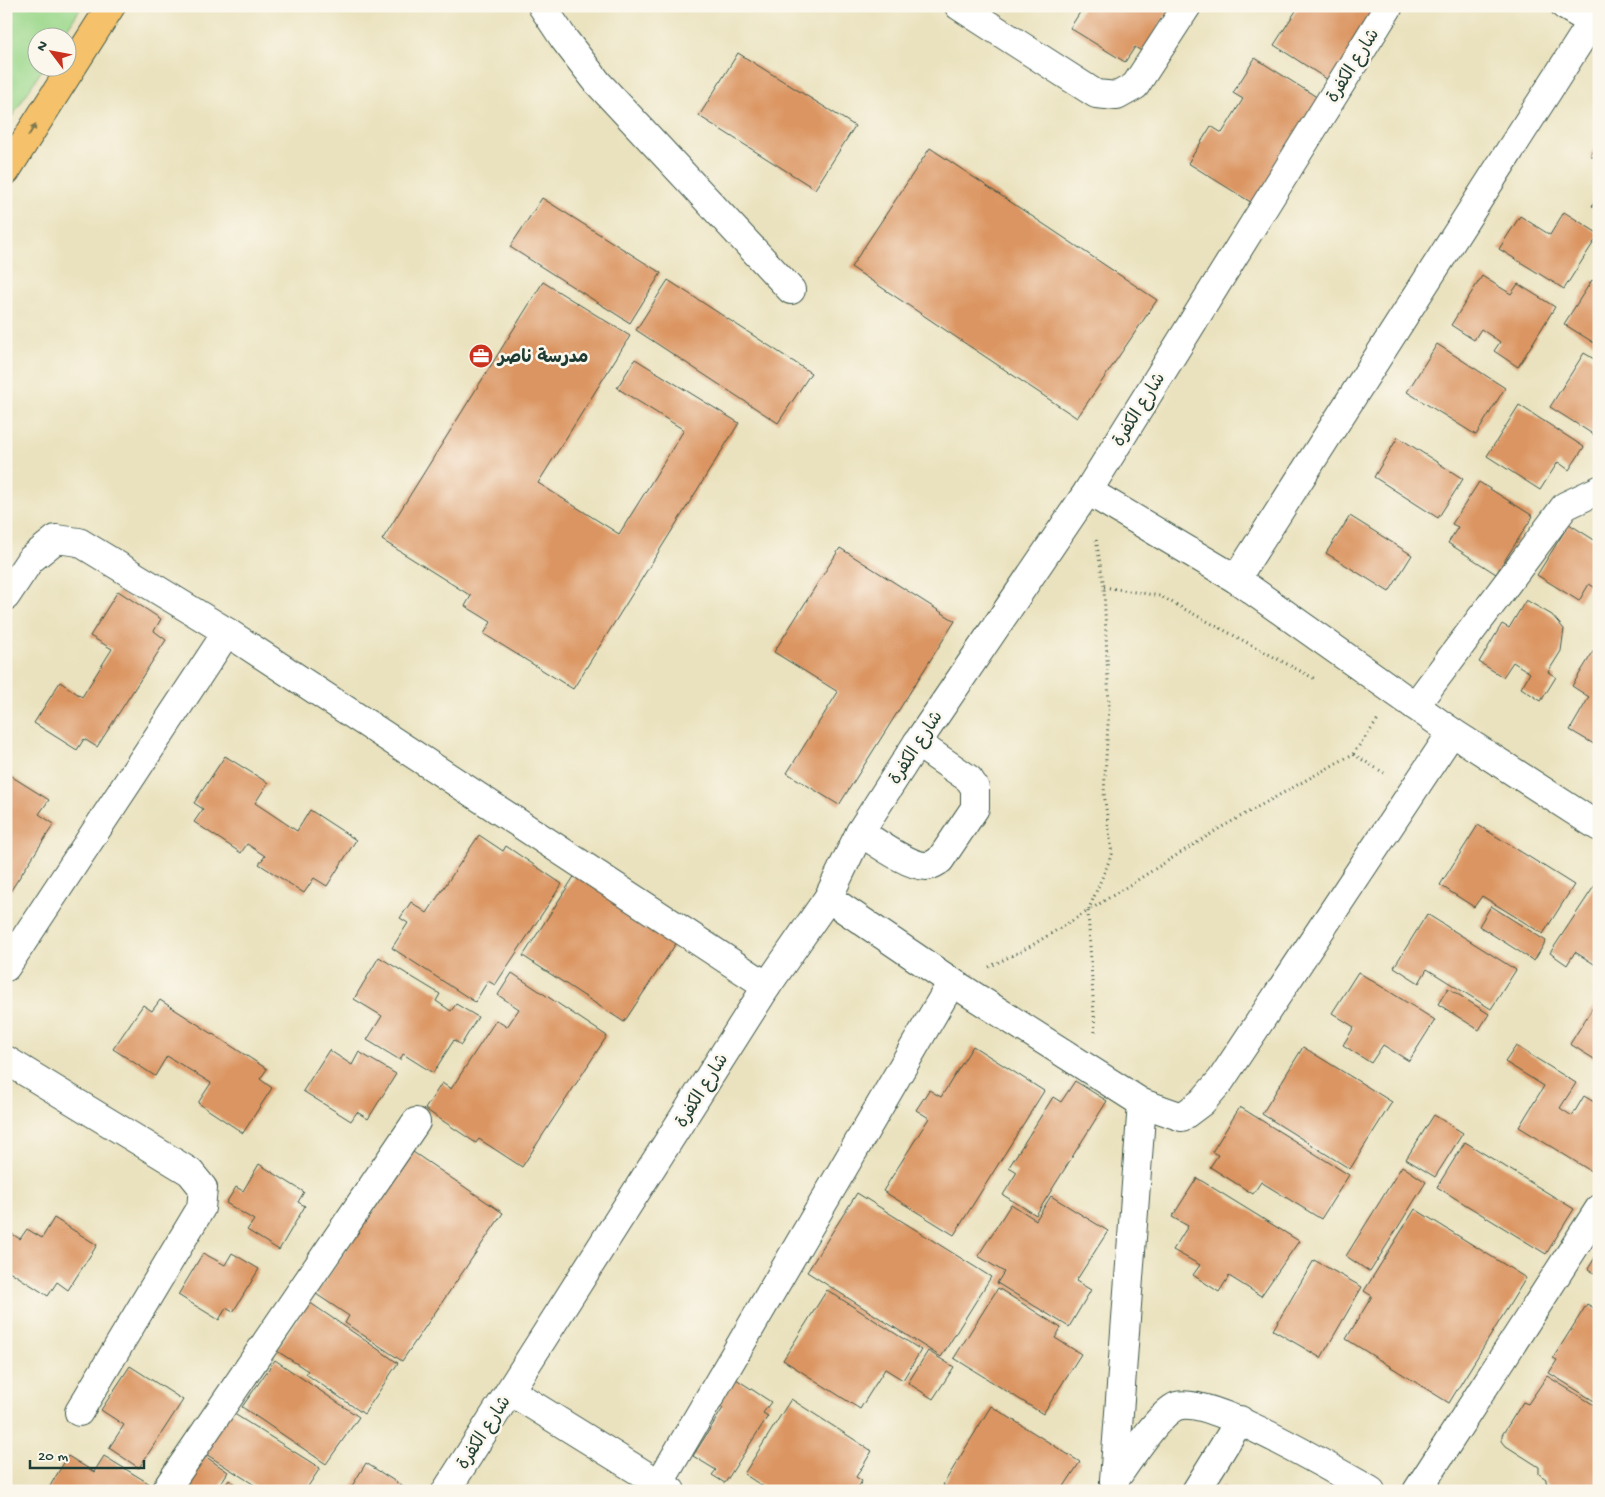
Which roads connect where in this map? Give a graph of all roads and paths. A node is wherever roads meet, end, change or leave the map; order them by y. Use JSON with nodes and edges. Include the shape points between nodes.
{"nodes":[{"id":1,"x":111,"y":6,"type":"edge"},
{"id":2,"x":542,"y":6,"type":"edge"},
{"id":3,"x":959,"y":6,"type":"edge"},
{"id":4,"x":1187,"y":6,"type":"edge"},
{"id":5,"x":1389,"y":6,"type":"edge"},
{"id":6,"x":1565,"y":6,"type":"edge"},
{"id":7,"x":1596,"y":19,"type":"edge"},
{"id":8,"x":6,"y":171,"type":"edge"},
{"id":9,"x":791,"y":290,"type":"dead end"},
{"id":10,"x":1599,"y":490,"type":"edge"},
{"id":11,"x":1088,"y":491,"type":"junction"},
{"id":12,"x":1236,"y":579,"type":"junction"},
{"id":13,"x":1104,"y":587,"type":"junction"},
{"id":14,"x":6,"y":596,"type":"edge"},
{"id":15,"x":227,"y":632,"type":"junction"},
{"id":16,"x":1322,"y":683,"type":"dead end"},
{"id":17,"x":1415,"y":706,"type":"junction"},
{"id":18,"x":1381,"y":715,"type":"dead end"},
{"id":19,"x":1452,"y":732,"type":"junction"},
{"id":20,"x":917,"y":743,"type":"junction"},
{"id":21,"x":1353,"y":754,"type":"junction"},
{"id":22,"x":1389,"y":776,"type":"dead end"},
{"id":23,"x":1599,"y":827,"type":"edge"},
{"id":24,"x":860,"y":832,"type":"junction"},
{"id":25,"x":828,"y":898,"type":"junction"},
{"id":26,"x":1088,"y":911,"type":"junction"},
{"id":27,"x":6,"y":967,"type":"edge"},
{"id":28,"x":983,"y":970,"type":"dead end"},
{"id":29,"x":952,"y":982,"type":"junction"},
{"id":30,"x":767,"y":986,"type":"junction"},
{"id":31,"x":1095,"y":1033,"type":"dead end"},
{"id":32,"x":6,"y":1060,"type":"edge"},
{"id":33,"x":1142,"y":1103,"type":"junction"},
{"id":34,"x":416,"y":1122,"type":"dead end"},
{"id":35,"x":1599,"y":1209,"type":"edge"},
{"id":36,"x":510,"y":1391,"type":"junction"},
{"id":37,"x":79,"y":1412,"type":"dead end"},
{"id":38,"x":1240,"y":1420,"type":"junction"},
{"id":39,"x":1111,"y":1486,"type":"edge"},
{"id":40,"x":662,"y":1488,"type":"edge"},
{"id":41,"x":164,"y":1491,"type":"edge"},
{"id":42,"x":446,"y":1491,"type":"edge"},
{"id":43,"x":1196,"y":1491,"type":"edge"},
{"id":44,"x":1371,"y":1491,"type":"edge"},
{"id":45,"x":1417,"y":1491,"type":"edge"}],
"edges":[{"from":8,"to":1,"type":"highway","one_way":true},
{"from":2,"to":9,"type":"street","via":[[598,83]]},
{"from":3,"to":4,"type":"street","via":[[1096,94],[1116,96],[1136,86]]},
{"from":5,"to":11,"type":"street","name":"شارع الكفرة"},
{"from":6,"to":7,"type":"street"},
{"from":7,"to":12,"type":"street"},
{"from":10,"to":17,"type":"street","via":[[1565,506]]},
{"from":11,"to":12,"type":"street"},
{"from":11,"to":13,"type":"path"},
{"from":11,"to":20,"type":"street","name":"شارع الكفرة"},
{"from":12,"to":17,"type":"street"},
{"from":13,"to":16,"type":"path","via":[[1160,596]]},
{"from":13,"to":26,"type":"path","via":[[1109,706],[1104,793],[1112,854]]},
{"from":14,"to":15,"type":"street","via":[[30,560],[56,539],[79,542]]},
{"from":15,"to":27,"type":"street"},
{"from":15,"to":30,"type":"street"},
{"from":17,"to":19,"type":"street"},
{"from":18,"to":21,"type":"path"},
{"from":19,"to":23,"type":"street"},
{"from":19,"to":33,"type":"street","via":[[1221,1080],[1202,1102],[1182,1117]]},
{"from":20,"to":24,"type":"street","name":"شارع الكفرة"},
{"from":20,"to":24,"type":"street","via":[[970,779],[975,788],[975,808],[945,854],[933,865],[912,862]]},
{"from":21,"to":22,"type":"path"},
{"from":21,"to":26,"type":"path","via":[[1220,828]]},
{"from":24,"to":25,"type":"street","name":"شارع الكفرة"},
{"from":25,"to":29,"type":"street"},
{"from":25,"to":30,"type":"street","name":"شارع الكفرة"},
{"from":26,"to":28,"type":"path"},
{"from":26,"to":31,"type":"path"},
{"from":29,"to":33,"type":"street"},
{"from":29,"to":40,"type":"street"},
{"from":30,"to":36,"type":"street","name":"شارع الكفرة"},
{"from":32,"to":37,"type":"street","via":[[190,1172],[203,1188],[201,1208]]},
{"from":33,"to":39,"type":"street"},
{"from":34,"to":41,"type":"street"},
{"from":35,"to":45,"type":"street"},
{"from":36,"to":40,"type":"street"},
{"from":36,"to":42,"type":"street","name":"شارع الكفرة"},
{"from":38,"to":39,"type":"street","via":[[1196,1407],[1177,1406],[1161,1418]]},
{"from":38,"to":43,"type":"street"},
{"from":38,"to":44,"type":"street"}]}
